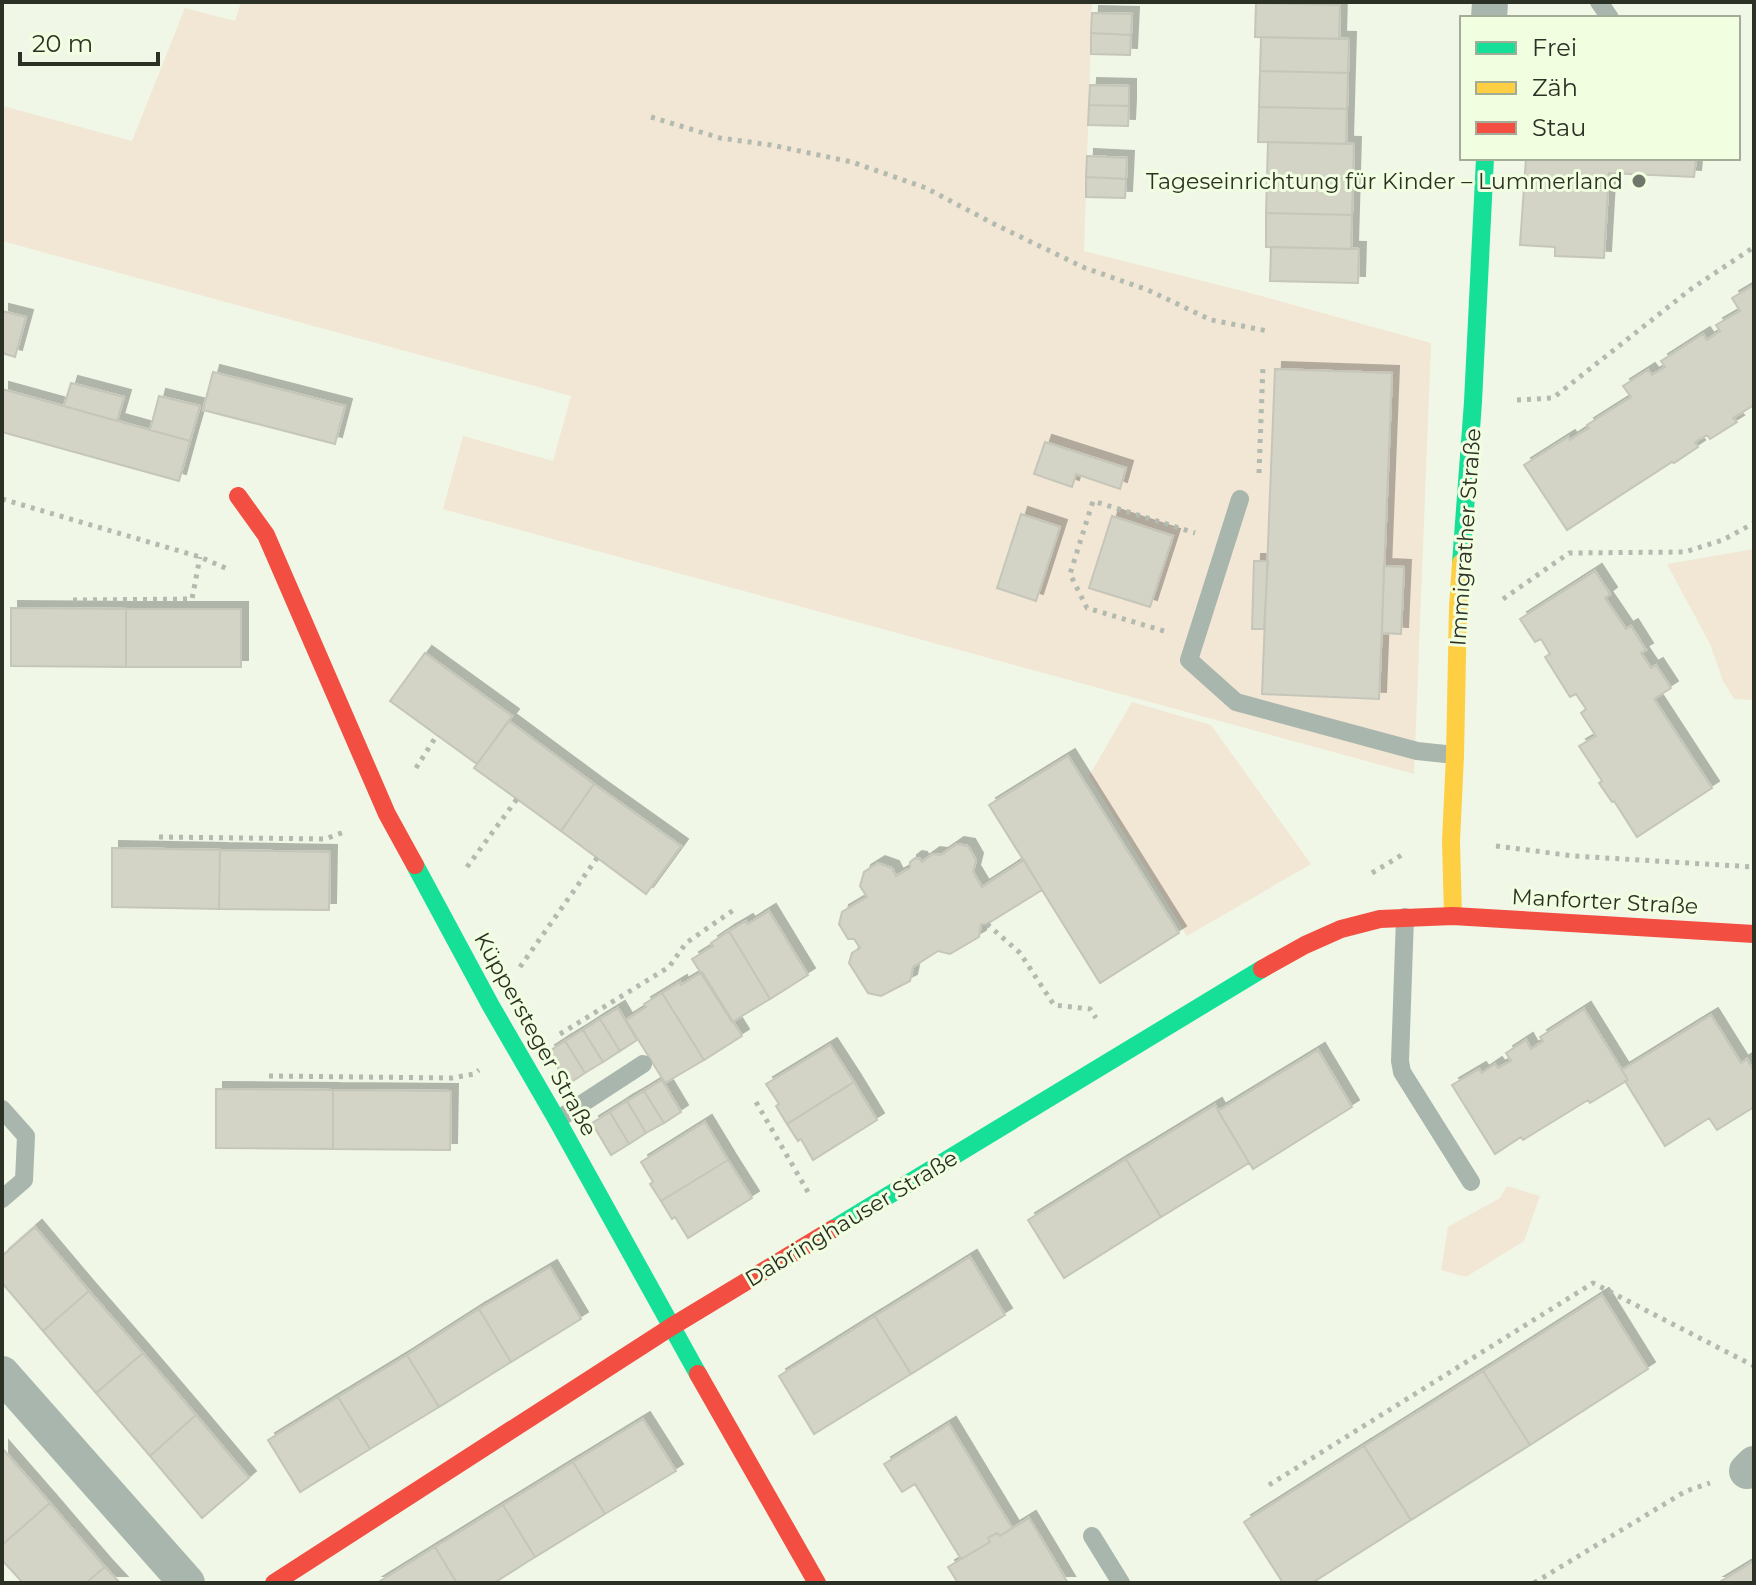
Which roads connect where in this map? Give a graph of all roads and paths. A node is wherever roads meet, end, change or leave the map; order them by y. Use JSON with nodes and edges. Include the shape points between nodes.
{"nodes":[{"id":1,"x":651,"y":117,"type":"dead end"},
{"id":2,"x":1485,"y":160,"type":"edge"},
{"id":3,"x":1754,"y":247,"type":"edge"},
{"id":4,"x":1268,"y":331,"type":"dead end"},
{"id":5,"x":1263,"y":366,"type":"dead end"},
{"id":6,"x":1473,"y":402,"type":"junction"},
{"id":7,"x":238,"y":496,"type":"dead end"},
{"id":8,"x":2,"y":499,"type":"edge"},
{"id":9,"x":1240,"y":499,"type":"joint"},
{"id":10,"x":1754,"y":523,"type":"edge"},
{"id":11,"x":1226,"y":543,"type":"junction"},
{"id":12,"x":200,"y":557,"type":"junction"},
{"id":13,"x":283,"y":573,"type":"junction"},
{"id":14,"x":73,"y":600,"type":"dead end"},
{"id":15,"x":1458,"y":607,"type":"junction"},
{"id":16,"x":1195,"y":640,"type":"junction"},
{"id":17,"x":1455,"y":755,"type":"junction"},
{"id":18,"x":517,"y":799,"type":"dead end"},
{"id":19,"x":346,"y":832,"type":"dead end"},
{"id":20,"x":159,"y":837,"type":"dead end"},
{"id":21,"x":597,"y":858,"type":"dead end"},
{"id":22,"x":437,"y":907,"type":"junction"},
{"id":23,"x":735,"y":909,"type":"dead end"},
{"id":24,"x":1453,"y":916,"type":"junction"},
{"id":25,"x":1405,"y":917,"type":"junction"},
{"id":26,"x":987,"y":924,"type":"dead end"},
{"id":27,"x":1754,"y":934,"type":"edge"},
{"id":28,"x":491,"y":1006,"type":"junction"},
{"id":29,"x":522,"y":1058,"type":"junction"},
{"id":30,"x":1114,"y":1060,"type":"junction"},
{"id":31,"x":643,"y":1064,"type":"dead end"},
{"id":32,"x":474,"y":1074,"type":"dead end"},
{"id":33,"x":269,"y":1076,"type":"dead end"},
{"id":34,"x":756,"y":1102,"type":"dead end"},
{"id":35,"x":2,"y":1109,"type":"edge"},
{"id":36,"x":557,"y":1120,"type":"junction"},
{"id":37,"x":1471,"y":1182,"type":"dead end"},
{"id":38,"x":2,"y":1199,"type":"edge"},
{"id":39,"x":831,"y":1231,"type":"junction"},
{"id":40,"x":671,"y":1327,"type":"junction"},
{"id":41,"x":1754,"y":1366,"type":"edge"},
{"id":42,"x":2,"y":1374,"type":"edge"},
{"id":43,"x":1751,"y":1468,"type":"edge"},
{"id":44,"x":1269,"y":1485,"type":"dead end"},
{"id":45,"x":1092,"y":1536,"type":"dead end"},
{"id":46,"x":187,"y":1583,"type":"edge"},
{"id":47,"x":274,"y":1583,"type":"edge"},
{"id":48,"x":817,"y":1583,"type":"edge"},
{"id":49,"x":1121,"y":1583,"type":"edge"},
{"id":50,"x":1534,"y":1583,"type":"edge"}],
"edges":[{"from":1,"to":4,"type":"path","via":[[720,138],[867,167],[926,188],[1085,268],[1211,320]]},
{"from":2,"to":6,"type":"street","name":"Immigrather Straße"},
{"from":3,"to":6,"type":"path","via":[[1691,289],[1553,398]]},
{"from":5,"to":9,"type":"path","via":[[1258,504]]},
{"from":6,"to":15,"type":"street","name":"Immigrather Straße"},
{"from":7,"to":13,"type":"street","name":"Küppersteger Straße","via":[[266,535]]},
{"from":8,"to":12,"type":"path"},
{"from":9,"to":11,"type":"lane"},
{"from":10,"to":15,"type":"path","via":[[1685,552],[1569,553],[1488,610]]},
{"from":11,"to":16,"type":"lane"},
{"from":11,"to":16,"type":"path","via":[[1093,501],[1070,574],[1087,608]]},
{"from":12,"to":13,"type":"path","via":[[236,574]]},
{"from":12,"to":14,"type":"path","via":[[192,599]]},
{"from":13,"to":22,"type":"street","name":"Küppersteger Straße","via":[[387,814]]},
{"from":15,"to":17,"type":"street","name":"Immigrather Straße"},
{"from":16,"to":17,"type":"lane","via":[[1189,660],[1236,702],[1417,751]]},
{"from":17,"to":24,"type":"street","name":"Immigrather Straße"},
{"from":18,"to":22,"type":"path"},
{"from":19,"to":20,"type":"path","via":[[325,839]]},
{"from":21,"to":28,"type":"path"},
{"from":22,"to":28,"type":"street","name":"Küppersteger Straße"},
{"from":23,"to":29,"type":"path","via":[[686,943],[669,967]]},
{"from":24,"to":25,"type":"street","name":"Dabringhauser Straße"},
{"from":24,"to":27,"type":"street","name":"Manforter Straße"},
{"from":25,"to":30,"type":"street","name":"Dabringhauser Straße","via":[[1341,929],[1305,945]]},
{"from":25,"to":37,"type":"lane","via":[[1402,1072]]},
{"from":26,"to":30,"type":"path","via":[[1020,953],[1054,1005],[1090,1009]]},
{"from":28,"to":29,"type":"street","name":"Küppersteger Straße"},
{"from":29,"to":36,"type":"street","name":"Küppersteger Straße"},
{"from":30,"to":39,"type":"street","name":"Dabringhauser Straße"},
{"from":31,"to":36,"type":"lane"},
{"from":32,"to":33,"type":"path"},
{"from":34,"to":39,"type":"path"},
{"from":35,"to":38,"type":"lane","via":[[26,1136],[24,1180]]},
{"from":36,"to":40,"type":"street","name":"Küppersteger Straße"},
{"from":39,"to":40,"type":"street","name":"Dabringhauser Straße"},
{"from":40,"to":47,"type":"street","name":"Dabringhauser Straße"},
{"from":40,"to":48,"type":"street","name":"Küppersteger Straße"},
{"from":41,"to":44,"type":"path","via":[[1593,1283]]},
{"from":42,"to":46,"type":"street"},
{"from":43,"to":50,"type":"path","via":[[1686,1491]]},
{"from":45,"to":49,"type":"lane"}]}
